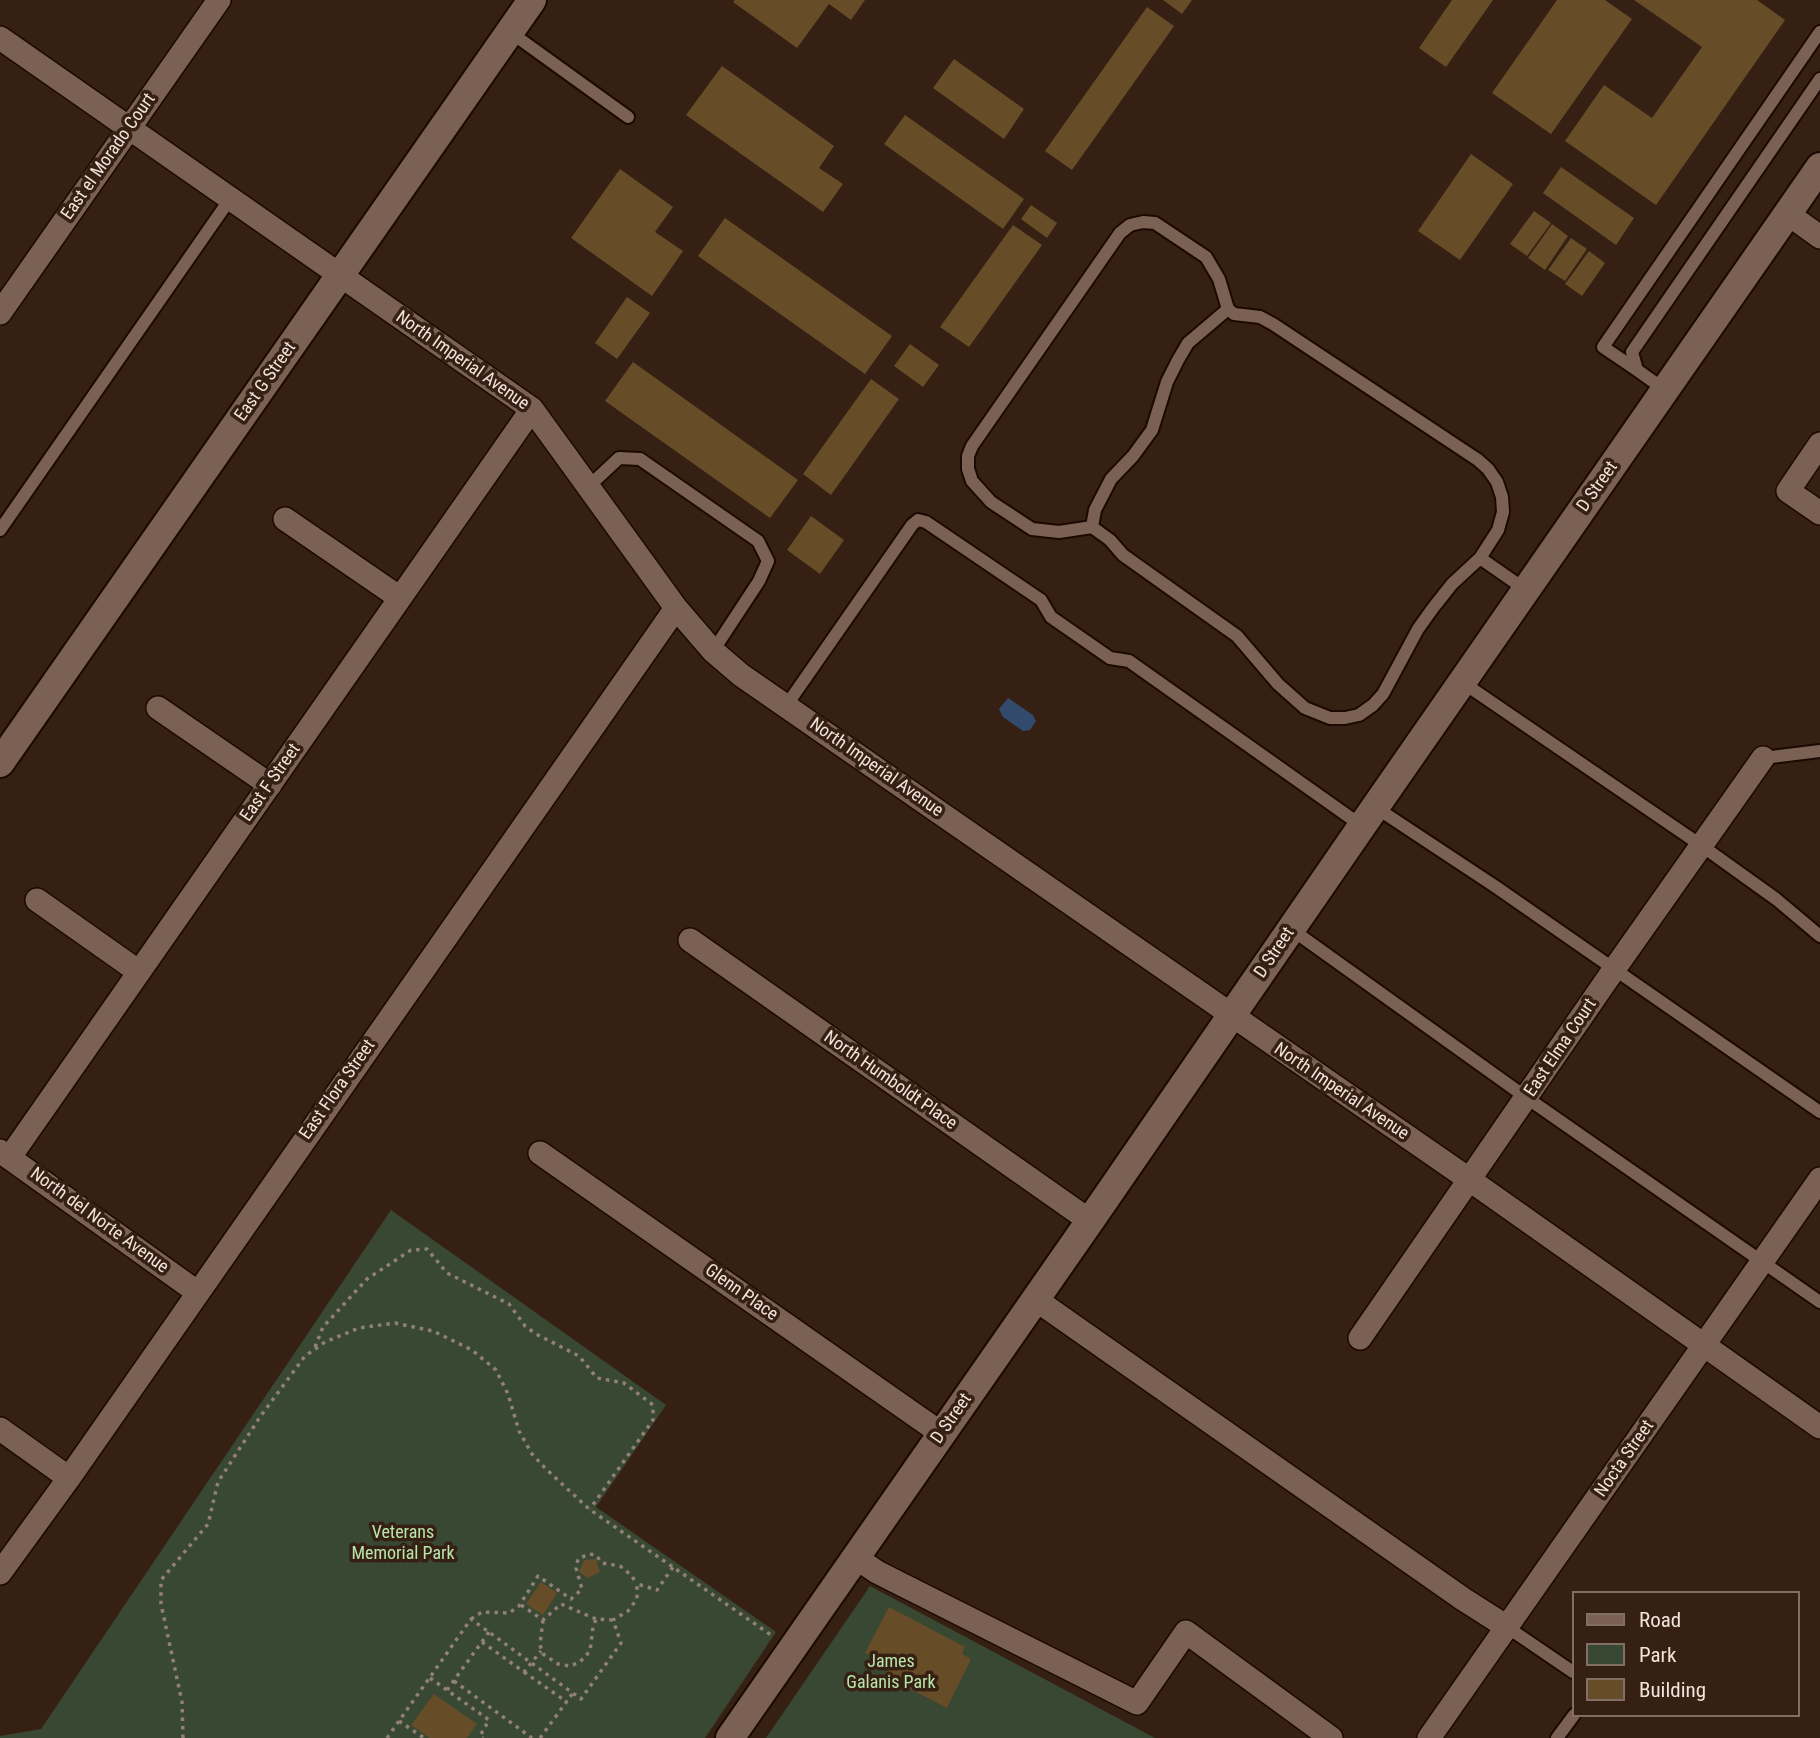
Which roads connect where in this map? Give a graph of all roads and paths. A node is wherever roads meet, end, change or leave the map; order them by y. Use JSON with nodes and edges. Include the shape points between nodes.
{"nodes":[{"id":1,"x":219,"y":0,"type":"edge"},
{"id":2,"x":532,"y":0,"type":"edge"},
{"id":3,"x":510,"y":32,"type":"junction"},
{"id":4,"x":1820,"y":32,"type":"edge"},
{"id":5,"x":0,"y":38,"type":"edge"},
{"id":6,"x":1820,"y":79,"type":"edge"},
{"id":7,"x":628,"y":117,"type":"dead end"},
{"id":8,"x":129,"y":128,"type":"junction"},
{"id":9,"x":1820,"y":167,"type":"edge"},
{"id":10,"x":230,"y":199,"type":"junction"},
{"id":11,"x":1788,"y":214,"type":"junction"},
{"id":12,"x":1820,"y":237,"type":"edge"},
{"id":13,"x":341,"y":275,"type":"junction"},
{"id":14,"x":1228,"y":309,"type":"junction"},
{"id":15,"x":0,"y":313,"type":"edge"},
{"id":16,"x":1637,"y":370,"type":"junction"},
{"id":17,"x":1665,"y":390,"type":"junction"},
{"id":18,"x":532,"y":409,"type":"junction"},
{"id":19,"x":1820,"y":444,"type":"edge"},
{"id":20,"x":588,"y":487,"type":"junction"},
{"id":21,"x":1820,"y":513,"type":"edge"},
{"id":22,"x":285,"y":519,"type":"dead end"},
{"id":23,"x":1092,"y":527,"type":"junction"},
{"id":24,"x":0,"y":530,"type":"edge"},
{"id":25,"x":1480,"y":558,"type":"junction"},
{"id":26,"x":1525,"y":590,"type":"junction"},
{"id":27,"x":400,"y":598,"type":"junction"},
{"id":28,"x":676,"y":608,"type":"junction"},
{"id":29,"x":713,"y":651,"type":"junction"},
{"id":30,"x":1462,"y":681,"type":"junction"},
{"id":31,"x":786,"y":706,"type":"junction"},
{"id":32,"x":158,"y":708,"type":"dead end"},
{"id":33,"x":1820,"y":751,"type":"edge"},
{"id":34,"x":1763,"y":758,"type":"joint"},
{"id":35,"x":0,"y":763,"type":"edge"},
{"id":36,"x":270,"y":785,"type":"junction"},
{"id":37,"x":1368,"y":816,"type":"junction"},
{"id":38,"x":1702,"y":846,"type":"junction"},
{"id":39,"x":37,"y":900,"type":"dead end"},
{"id":40,"x":1291,"y":929,"type":"junction"},
{"id":41,"x":1820,"y":936,"type":"edge"},
{"id":42,"x":690,"y":940,"type":"dead end"},
{"id":43,"x":1615,"y":968,"type":"junction"},
{"id":44,"x":139,"y":972,"type":"junction"},
{"id":45,"x":1231,"y":1016,"type":"junction"},
{"id":46,"x":1527,"y":1098,"type":"junction"},
{"id":47,"x":1820,"y":1112,"type":"edge"},
{"id":48,"x":540,"y":1153,"type":"dead end"},
{"id":49,"x":5,"y":1154,"type":"edge"},
{"id":50,"x":1820,"y":1179,"type":"edge"},
{"id":51,"x":1470,"y":1180,"type":"junction"},
{"id":52,"x":1090,"y":1221,"type":"junction"},
{"id":53,"x":1762,"y":1261,"type":"junction"},
{"id":54,"x":197,"y":1292,"type":"junction"},
{"id":55,"x":1035,"y":1299,"type":"junction"},
{"id":56,"x":1820,"y":1302,"type":"edge"},
{"id":57,"x":1360,"y":1338,"type":"dead end"},
{"id":58,"x":1703,"y":1346,"type":"junction"},
{"id":59,"x":315,"y":1349,"type":"junction"},
{"id":60,"x":1820,"y":1427,"type":"edge"},
{"id":61,"x":0,"y":1429,"type":"edge"},
{"id":62,"x":942,"y":1434,"type":"junction"},
{"id":63,"x":69,"y":1478,"type":"junction"},
{"id":64,"x":590,"y":1509,"type":"junction"},
{"id":65,"x":855,"y":1557,"type":"junction"},
{"id":66,"x":673,"y":1567,"type":"junction"},
{"id":67,"x":0,"y":1573,"type":"edge"},
{"id":68,"x":637,"y":1584,"type":"junction"},
{"id":69,"x":571,"y":1599,"type":"junction"},
{"id":70,"x":520,"y":1605,"type":"junction"},
{"id":71,"x":568,"y":1608,"type":"junction"},
{"id":72,"x":471,"y":1619,"type":"junction"},
{"id":73,"x":596,"y":1619,"type":"junction"},
{"id":74,"x":543,"y":1620,"type":"junction"},
{"id":75,"x":613,"y":1620,"type":"junction"},
{"id":76,"x":1507,"y":1627,"type":"junction"},
{"id":77,"x":489,"y":1632,"type":"junction"},
{"id":78,"x":771,"y":1635,"type":"dead end"},
{"id":79,"x":482,"y":1642,"type":"junction"},
{"id":80,"x":541,"y":1650,"type":"junction"},
{"id":81,"x":531,"y":1662,"type":"junction"},
{"id":82,"x":1572,"y":1671,"type":"edge"},
{"id":83,"x":524,"y":1672,"type":"junction"},
{"id":84,"x":430,"y":1678,"type":"junction"},
{"id":85,"x":454,"y":1681,"type":"junction"},
{"id":86,"x":447,"y":1690,"type":"junction"},
{"id":87,"x":573,"y":1693,"type":"junction"},
{"id":88,"x":567,"y":1702,"type":"junction"},
{"id":89,"x":1573,"y":1717,"type":"edge"},
{"id":90,"x":399,"y":1721,"type":"junction"},
{"id":91,"x":480,"y":1737,"type":"edge"},
{"id":92,"x":183,"y":1738,"type":"edge"},
{"id":93,"x":387,"y":1738,"type":"edge"},
{"id":94,"x":424,"y":1738,"type":"edge"},
{"id":95,"x":532,"y":1738,"type":"edge"},
{"id":96,"x":540,"y":1738,"type":"edge"},
{"id":97,"x":730,"y":1738,"type":"edge"},
{"id":98,"x":1331,"y":1738,"type":"edge"},
{"id":99,"x":1429,"y":1738,"type":"edge"},
{"id":100,"x":1557,"y":1738,"type":"edge"}],
"edges":[{"from":1,"to":8,"type":"street","name":"East el Morado Court"},
{"from":2,"to":3,"type":"street","name":"East G Street"},
{"from":3,"to":7,"type":"lane"},
{"from":3,"to":13,"type":"street","name":"East G Street"},
{"from":4,"to":16,"type":"lane","via":[[1603,347]]},
{"from":5,"to":8,"type":"street","name":"North Imperial Avenue"},
{"from":6,"to":16,"type":"lane","via":[[1632,352]]},
{"from":8,"to":10,"type":"street","name":"North Imperial Avenue"},
{"from":8,"to":15,"type":"street","name":"East el Morado Court"},
{"from":9,"to":11,"type":"street","name":"D Street"},
{"from":10,"to":13,"type":"street","name":"North Imperial Avenue"},
{"from":10,"to":24,"type":"lane"},
{"from":11,"to":12,"type":"street"},
{"from":11,"to":17,"type":"street","name":"D Street"},
{"from":13,"to":18,"type":"street","name":"North Imperial Avenue"},
{"from":13,"to":35,"type":"street","name":"East G Street"},
{"from":14,"to":23,"type":"lane","via":[[1183,351],[1167,382],[1152,430],[1111,479]]},
{"from":14,"to":23,"type":"lane","via":[[1215,268],[1206,257],[1155,223],[1130,225],[1113,242],[972,446],[968,470],[990,502],[1032,529]]},
{"from":14,"to":25,"type":"lane","via":[[1273,324],[1488,469],[1497,482],[1503,512],[1498,530]]},
{"from":16,"to":17,"type":"lane"},
{"from":17,"to":26,"type":"street","name":"D Street"},
{"from":18,"to":20,"type":"street","name":"North Imperial Avenue"},
{"from":18,"to":27,"type":"street","name":"East F Street"},
{"from":19,"to":21,"type":"street","via":[[1788,491]]},
{"from":20,"to":28,"type":"street","name":"North Imperial Avenue"},
{"from":20,"to":29,"type":"lane","via":[[619,458],[640,459],[758,541],[768,561]]},
{"from":22,"to":27,"type":"street"},
{"from":23,"to":25,"type":"lane","via":[[1123,555],[1237,636],[1298,703],[1330,718],[1359,715],[1373,705],[1433,608]]},
{"from":25,"to":26,"type":"lane"},
{"from":26,"to":30,"type":"street","name":"D Street"},
{"from":27,"to":36,"type":"street","name":"East F Street"},
{"from":28,"to":29,"type":"street","name":"North Imperial Avenue"},
{"from":28,"to":54,"type":"street","name":"East Flora Street"},
{"from":29,"to":31,"type":"street","name":"North Imperial Avenue"},
{"from":30,"to":37,"type":"street","name":"D Street"},
{"from":30,"to":38,"type":"lane"},
{"from":31,"to":37,"type":"lane","via":[[918,520],[1041,600],[1051,617],[1110,657],[1129,661]]},
{"from":31,"to":45,"type":"street","name":"North Imperial Avenue"},
{"from":32,"to":36,"type":"street"},
{"from":33,"to":34,"type":"lane"},
{"from":34,"to":38,"type":"street","name":"East Elma Court"},
{"from":36,"to":44,"type":"street","name":"East F Street"},
{"from":37,"to":40,"type":"street","name":"D Street"},
{"from":37,"to":43,"type":"lane","via":[[1496,887]]},
{"from":38,"to":41,"type":"lane"},
{"from":38,"to":43,"type":"street","name":"East Elma Court"},
{"from":39,"to":44,"type":"street"},
{"from":40,"to":45,"type":"street","name":"D Street"},
{"from":40,"to":46,"type":"lane"},
{"from":42,"to":52,"type":"street","name":"North Humboldt Place"},
{"from":43,"to":46,"type":"street","name":"East Elma Court"},
{"from":43,"to":47,"type":"lane"},
{"from":44,"to":49,"type":"street","name":"East F Street"},
{"from":45,"to":51,"type":"street","name":"North Imperial Avenue"},
{"from":45,"to":52,"type":"street","name":"D Street"},
{"from":46,"to":51,"type":"street","name":"East Elma Court"},
{"from":46,"to":53,"type":"lane"},
{"from":48,"to":62,"type":"street","name":"Glenn Place"},
{"from":49,"to":54,"type":"street","name":"North del Norte Avenue"},
{"from":50,"to":53,"type":"street","name":"Nocta Street"},
{"from":51,"to":57,"type":"street","name":"East Elma Court"},
{"from":51,"to":58,"type":"street","name":"North Imperial Avenue"},
{"from":52,"to":55,"type":"street","name":"D Street"},
{"from":53,"to":56,"type":"lane"},
{"from":53,"to":58,"type":"street","name":"Nocta Street"},
{"from":54,"to":63,"type":"street","name":"East Flora Street"},
{"from":55,"to":62,"type":"street","name":"D Street"},
{"from":55,"to":76,"type":"street"},
{"from":58,"to":60,"type":"street","name":"North Imperial Avenue"},
{"from":58,"to":76,"type":"street","name":"Nocta Street"},
{"from":59,"to":64,"type":"path","via":[[359,1328],[395,1323],[433,1331],[472,1350],[496,1370],[532,1454]]},
{"from":59,"to":64,"type":"path","via":[[323,1327],[367,1279],[411,1250],[428,1249],[447,1273],[509,1304],[525,1326],[579,1356],[597,1378],[624,1383],[653,1405],[653,1420]]},
{"from":59,"to":92,"type":"path","via":[[260,1417],[218,1482],[208,1524],[161,1580],[160,1604],[182,1702]]},
{"from":61,"to":63,"type":"street"},
{"from":62,"to":65,"type":"street","name":"D Street"},
{"from":63,"to":67,"type":"street","name":"East Flora Street"},
{"from":64,"to":66,"type":"path"},
{"from":65,"to":97,"type":"street","name":"D Street"},
{"from":65,"to":98,"type":"street","via":[[1137,1703],[1186,1632]]},
{"from":66,"to":68,"type":"path","via":[[657,1590]]},
{"from":66,"to":78,"type":"path"},
{"from":68,"to":69,"type":"path","via":[[620,1566],[602,1563],[589,1554],[579,1559],[576,1568],[582,1589]]},
{"from":68,"to":75,"type":"path","via":[[637,1599]]},
{"from":69,"to":70,"type":"path","via":[[538,1576]]},
{"from":69,"to":71,"type":"path"},
{"from":70,"to":72,"type":"path","via":[[509,1613],[482,1612]]},
{"from":70,"to":74,"type":"path"},
{"from":71,"to":73,"type":"path"},
{"from":71,"to":74,"type":"path","via":[[561,1604]]},
{"from":72,"to":77,"type":"path"},
{"from":72,"to":84,"type":"path"},
{"from":73,"to":75,"type":"path"},
{"from":73,"to":80,"type":"path","via":[[590,1651],[580,1662],[558,1664]]},
{"from":74,"to":80,"type":"path"},
{"from":75,"to":87,"type":"path","via":[[621,1643],[581,1699]]},
{"from":76,"to":82,"type":"lane"},
{"from":76,"to":99,"type":"street","name":"Nocta Street"},
{"from":77,"to":79,"type":"path"},
{"from":77,"to":81,"type":"path"},
{"from":79,"to":83,"type":"path"},
{"from":79,"to":85,"type":"path"},
{"from":80,"to":81,"type":"path"},
{"from":81,"to":83,"type":"path"},
{"from":81,"to":87,"type":"path"},
{"from":83,"to":88,"type":"path"},
{"from":84,"to":86,"type":"path"},
{"from":84,"to":90,"type":"path"},
{"from":85,"to":86,"type":"path"},
{"from":85,"to":95,"type":"path"},
{"from":86,"to":91,"type":"path","via":[[489,1720]]},
{"from":87,"to":88,"type":"path"},
{"from":88,"to":96,"type":"path"},
{"from":89,"to":100,"type":"lane"},
{"from":90,"to":93,"type":"path"},
{"from":90,"to":94,"type":"path"}]}
